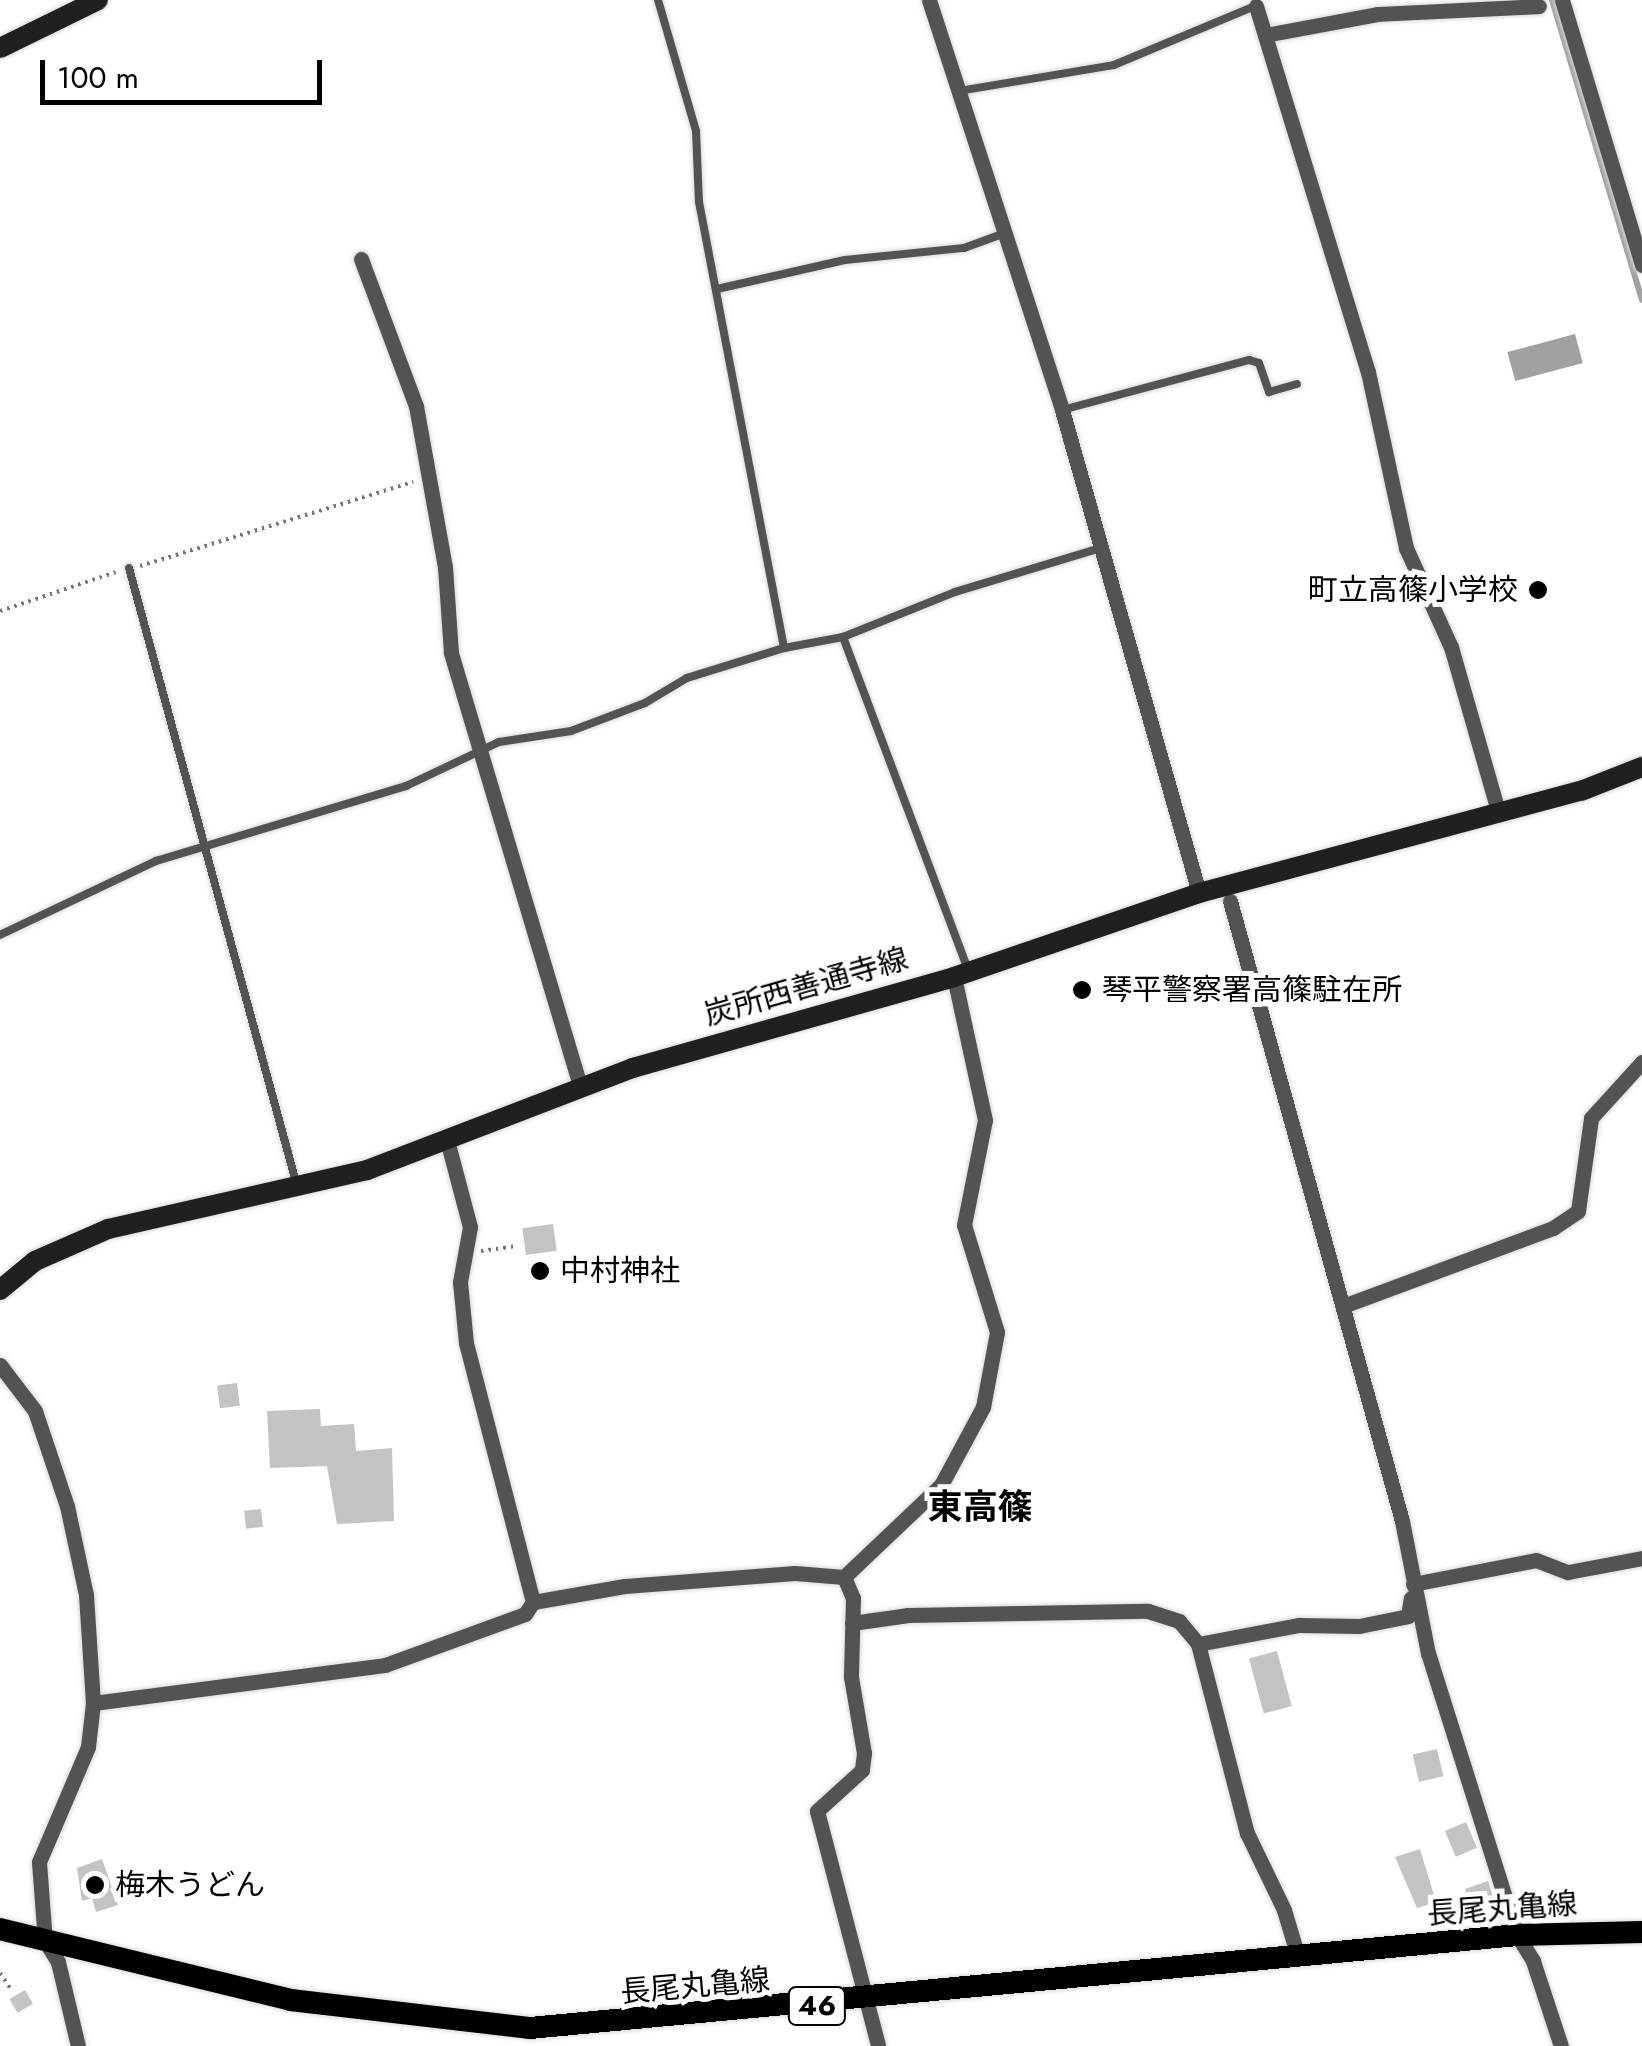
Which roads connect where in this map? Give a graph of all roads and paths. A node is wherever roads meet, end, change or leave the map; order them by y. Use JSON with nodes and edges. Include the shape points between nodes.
{"nodes":[{"id":1,"x":98,"y":0,"type":"edge"},
{"id":2,"x":658,"y":0,"type":"edge"},
{"id":3,"x":929,"y":0,"type":"edge"},
{"id":4,"x":1562,"y":0,"type":"edge"},
{"id":5,"x":1256,"y":6,"type":"joint"},
{"id":6,"x":1539,"y":6,"type":"dead end"},
{"id":7,"x":1265,"y":35,"type":"junction"},
{"id":8,"x":0,"y":48,"type":"edge"},
{"id":9,"x":959,"y":92,"type":"junction"},
{"id":10,"x":1005,"y":233,"type":"junction"},
{"id":11,"x":362,"y":259,"type":"dead end"},
{"id":12,"x":1642,"y":265,"type":"edge"},
{"id":13,"x":717,"y":288,"type":"junction"},
{"id":14,"x":1297,"y":384,"type":"dead end"},
{"id":15,"x":1062,"y":410,"type":"junction"},
{"id":16,"x":417,"y":480,"type":"dead end"},
{"id":17,"x":1101,"y":548,"type":"junction"},
{"id":18,"x":129,"y":568,"type":"junction"},
{"id":19,"x":0,"y":611,"type":"edge"},
{"id":20,"x":843,"y":637,"type":"junction"},
{"id":21,"x":784,"y":648,"type":"junction"},
{"id":22,"x":482,"y":755,"type":"junction"},
{"id":23,"x":1642,"y":767,"type":"edge"},
{"id":24,"x":1499,"y":814,"type":"junction"},
{"id":25,"x":207,"y":844,"type":"junction"},
{"id":26,"x":1198,"y":894,"type":"junction"},
{"id":27,"x":1230,"y":901,"type":"dead end"},
{"id":28,"x":0,"y":935,"type":"edge"},
{"id":29,"x":961,"y":973,"type":"junction"},
{"id":30,"x":1642,"y":1062,"type":"edge"},
{"id":31,"x":581,"y":1089,"type":"junction"},
{"id":32,"x":448,"y":1144,"type":"junction"},
{"id":33,"x":297,"y":1186,"type":"junction"},
{"id":34,"x":518,"y":1246,"type":"dead end"},
{"id":35,"x":466,"y":1254,"type":"junction"},
{"id":36,"x":3,"y":1281,"type":"edge"},
{"id":37,"x":1343,"y":1306,"type":"junction"},
{"id":38,"x":0,"y":1365,"type":"edge"},
{"id":39,"x":1642,"y":1558,"type":"edge"},
{"id":40,"x":844,"y":1577,"type":"junction"},
{"id":41,"x":1413,"y":1584,"type":"junction"},
{"id":42,"x":532,"y":1602,"type":"junction"},
{"id":43,"x":852,"y":1623,"type":"junction"},
{"id":44,"x":1198,"y":1644,"type":"junction"},
{"id":45,"x":93,"y":1704,"type":"junction"},
{"id":46,"x":0,"y":1930,"type":"edge"},
{"id":47,"x":1642,"y":1932,"type":"edge"},
{"id":48,"x":1517,"y":1936,"type":"junction"},
{"id":49,"x":45,"y":1941,"type":"junction"},
{"id":50,"x":1298,"y":1958,"type":"junction"},
{"id":51,"x":0,"y":1973,"type":"edge"},
{"id":52,"x":10,"y":1988,"type":"dead end"},
{"id":53,"x":870,"y":2001,"type":"junction"},
{"id":54,"x":78,"y":2046,"type":"edge"},
{"id":55,"x":878,"y":2046,"type":"edge"},
{"id":56,"x":1561,"y":2046,"type":"edge"}],
"edges":[{"from":1,"to":8,"type":"main road"},
{"from":2,"to":13,"type":"lane","via":[[696,131],[700,202]]},
{"from":3,"to":9,"type":"street"},
{"from":4,"to":12,"type":"street"},
{"from":5,"to":7,"type":"street"},
{"from":5,"to":9,"type":"lane","via":[[1114,65]]},
{"from":6,"to":7,"type":"street","via":[[1377,14]]},
{"from":7,"to":24,"type":"street","via":[[1368,372],[1406,548],[1451,647]]},
{"from":9,"to":10,"type":"street"},
{"from":10,"to":13,"type":"lane","via":[[964,248],[845,260]]},
{"from":10,"to":15,"type":"street"},
{"from":11,"to":22,"type":"street","via":[[424,438],[446,567],[451,653]]},
{"from":13,"to":21,"type":"lane"},
{"from":14,"to":15,"type":"lane","via":[[1269,392],[1259,363],[1249,360]]},
{"from":15,"to":17,"type":"street"},
{"from":16,"to":18,"type":"path"},
{"from":17,"to":20,"type":"lane","via":[[954,592]]},
{"from":17,"to":26,"type":"street"},
{"from":18,"to":19,"type":"path"},
{"from":18,"to":25,"type":"lane"},
{"from":20,"to":21,"type":"lane"},
{"from":20,"to":29,"type":"lane"},
{"from":21,"to":22,"type":"lane","via":[[686,678],[645,703],[571,731],[500,742]]},
{"from":22,"to":25,"type":"lane","via":[[406,786]]},
{"from":22,"to":31,"type":"street"},
{"from":23,"to":24,"type":"main road","name":"炭所西善通寺線"},
{"from":24,"to":26,"type":"main road","name":"炭所西善通寺線"},
{"from":25,"to":28,"type":"lane"},
{"from":25,"to":33,"type":"lane"},
{"from":26,"to":29,"type":"main road","name":"炭所西善通寺線"},
{"from":27,"to":37,"type":"street"},
{"from":29,"to":31,"type":"main road","name":"炭所西善通寺線","via":[[632,1068]]},
{"from":29,"to":40,"type":"street","via":[[985,1120],[964,1226],[997,1332],[971,1440],[926,1505]]},
{"from":30,"to":37,"type":"street","via":[[1590,1118],[1578,1212],[1552,1228]]},
{"from":31,"to":32,"type":"main road","name":"炭所西善通寺線"},
{"from":32,"to":33,"type":"main road","name":"炭所西善通寺線"},
{"from":32,"to":35,"type":"street","via":[[466,1199]]},
{"from":33,"to":36,"type":"main road","name":"炭所西善通寺線","via":[[108,1229]]},
{"from":34,"to":35,"type":"path"},
{"from":35,"to":42,"type":"street","via":[[460,1282],[466,1344]]},
{"from":37,"to":41,"type":"street"},
{"from":38,"to":45,"type":"street","via":[[36,1411],[67,1506],[86,1595]]},
{"from":39,"to":41,"type":"street","via":[[1568,1572],[1536,1560]]},
{"from":40,"to":42,"type":"street","via":[[795,1573],[625,1586]]},
{"from":40,"to":43,"type":"street"},
{"from":41,"to":44,"type":"street","via":[[1408,1616],[1360,1626],[1299,1625]]},
{"from":41,"to":48,"type":"street","via":[[1428,1653]]},
{"from":42,"to":45,"type":"street","via":[[525,1614],[493,1631],[385,1665]]},
{"from":43,"to":44,"type":"street","via":[[1148,1611],[1179,1621]]},
{"from":43,"to":53,"type":"street","via":[[862,1770],[817,1812]]},
{"from":44,"to":50,"type":"street","via":[[1248,1833]]},
{"from":45,"to":49,"type":"street","via":[[88,1747],[40,1862]]},
{"from":46,"to":49,"type":"main road","name":"長尾丸亀線","number":"46"},
{"from":47,"to":48,"type":"main road","name":"長尾丸亀線","number":"46"},
{"from":48,"to":50,"type":"main road","name":"長尾丸亀線","number":"46"},
{"from":48,"to":56,"type":"street","via":[[1532,1960]]},
{"from":49,"to":53,"type":"main road","name":"長尾丸亀線","number":"46","via":[[291,2000],[530,2028]]},
{"from":49,"to":54,"type":"street","via":[[58,1962]]},
{"from":50,"to":53,"type":"main road","name":"長尾丸亀線","number":"46"},
{"from":51,"to":52,"type":"path"},
{"from":53,"to":55,"type":"street"}]}
